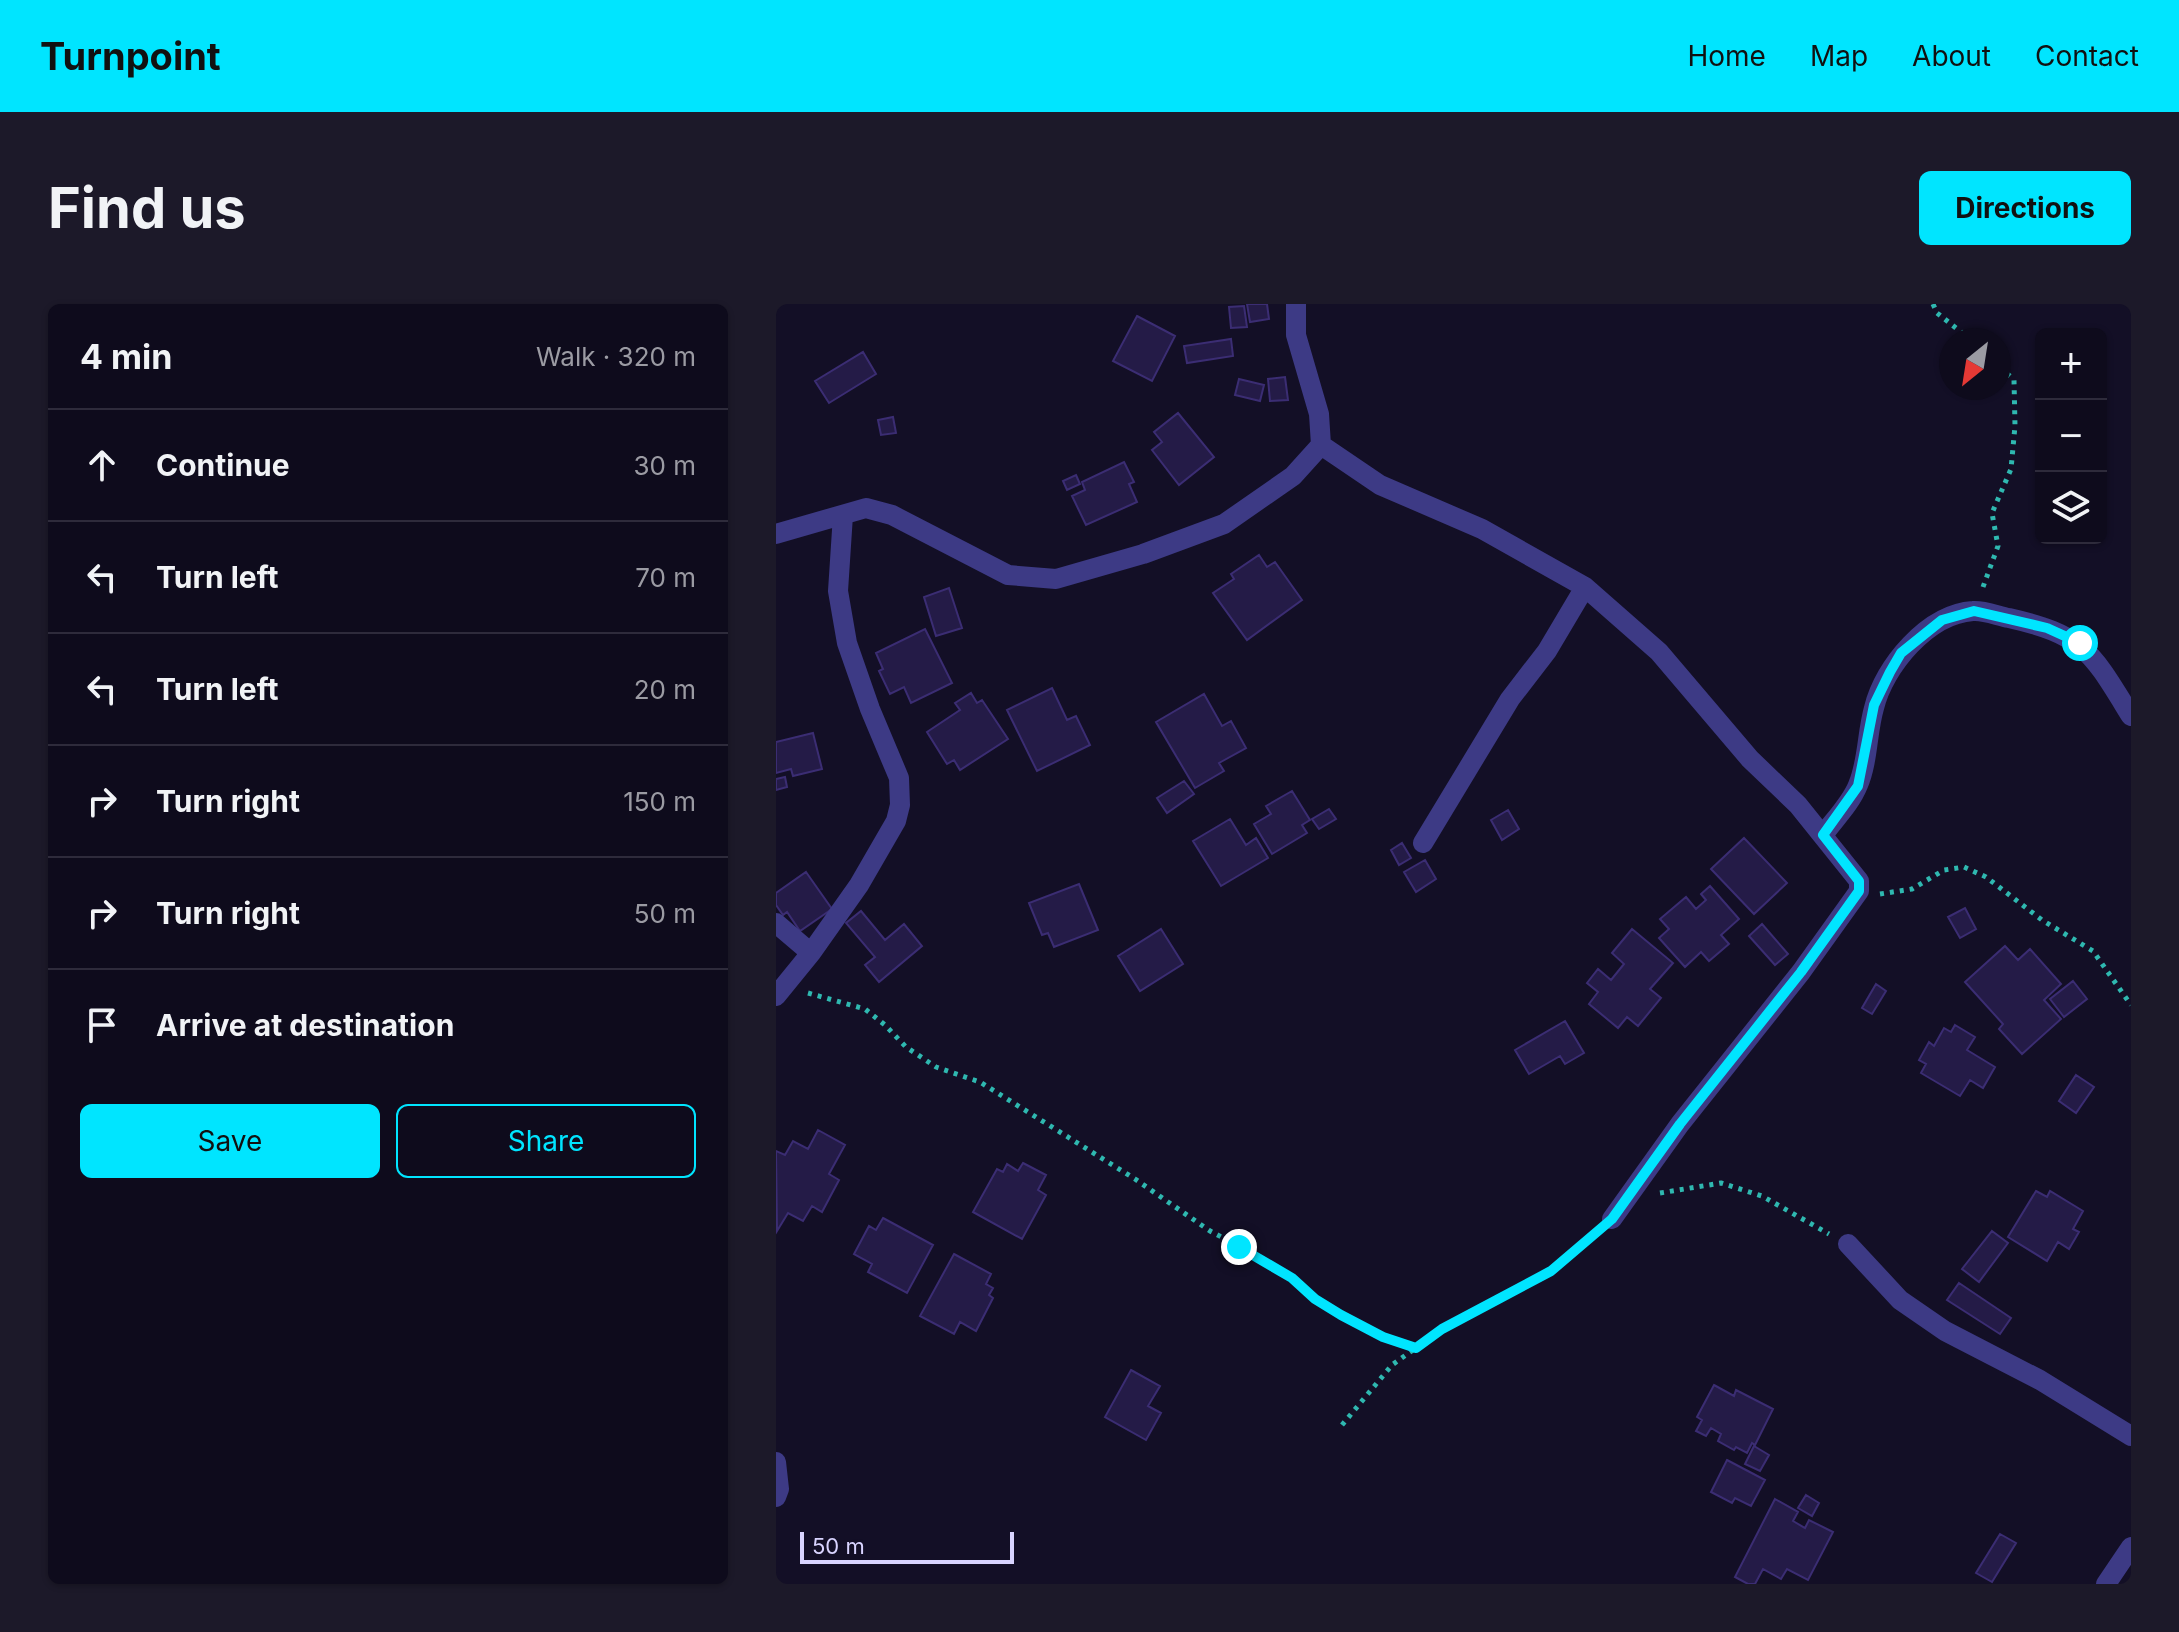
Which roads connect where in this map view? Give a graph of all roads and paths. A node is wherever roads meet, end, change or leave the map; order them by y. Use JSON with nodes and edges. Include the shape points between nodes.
{"nodes":[{"id":1,"x":1296,"y":304,"type":"edge"},
{"id":2,"x":1933,"y":304,"type":"edge"},
{"id":3,"x":1956,"y":328,"type":"edge"},
{"id":4,"x":2011,"y":377,"type":"edge"},
{"id":5,"x":1321,"y":445,"type":"junction"},
{"id":6,"x":843,"y":515,"type":"junction"},
{"id":7,"x":776,"y":534,"type":"edge"},
{"id":8,"x":1585,"y":587,"type":"junction"},
{"id":9,"x":1974,"y":611,"type":"junction"},
{"id":10,"x":2131,"y":716,"type":"edge"},
{"id":11,"x":1823,"y":835,"type":"junction"},
{"id":12,"x":1423,"y":843,"type":"dead end"},
{"id":13,"x":1859,"y":891,"type":"junction"},
{"id":14,"x":776,"y":923,"type":"edge"},
{"id":15,"x":811,"y":953,"type":"junction"},
{"id":16,"x":780,"y":991,"type":"edge"},
{"id":17,"x":2131,"y":1005,"type":"edge"},
{"id":18,"x":1648,"y":1199,"type":"dead end"},
{"id":19,"x":1612,"y":1219,"type":"joint"},
{"id":20,"x":1848,"y":1244,"type":"joint"},
{"id":21,"x":1416,"y":1348,"type":"junction"},
{"id":22,"x":1342,"y":1425,"type":"dead end"},
{"id":23,"x":2131,"y":1436,"type":"edge"},
{"id":24,"x":776,"y":1462,"type":"edge"},
{"id":25,"x":776,"y":1497,"type":"edge"},
{"id":26,"x":2131,"y":1547,"type":"edge"},
{"id":27,"x":2106,"y":1584,"type":"edge"}],
"edges":[{"from":1,"to":5,"type":"street","via":[[1296,335],[1319,414]]},
{"from":2,"to":3,"type":"path"},
{"from":4,"to":9,"type":"path","via":[[2011,469],[1992,513],[1998,546]]},
{"from":5,"to":6,"type":"street","via":[[1293,476],[1224,524],[1056,579],[1008,575],[879,511],[866,508]]},
{"from":5,"to":8,"type":"street","via":[[1380,485],[1482,529]]},
{"from":6,"to":7,"type":"street"},
{"from":6,"to":15,"type":"street","via":[[838,591],[847,643],[899,778],[900,805],[859,885]]},
{"from":8,"to":11,"type":"street","via":[[1659,652]]},
{"from":8,"to":12,"type":"street"},
{"from":9,"to":10,"type":"street","via":[[2047,628],[2080,643]]},
{"from":9,"to":11,"type":"street","via":[[1942,620],[1901,653],[1874,705],[1858,786]]},
{"from":11,"to":13,"type":"street","via":[[1859,881]]},
{"from":13,"to":17,"type":"path","via":[[1883,895],[1912,889],[1944,870],[1964,867],[2093,951]]},
{"from":13,"to":19,"type":"street"},
{"from":14,"to":15,"type":"street"},
{"from":15,"to":16,"type":"street"},
{"from":16,"to":21,"type":"path","via":[[865,1009],[936,1067],[980,1082],[1210,1231],[1267,1261],[1341,1315]]},
{"from":18,"to":20,"type":"path","via":[[1721,1183],[1762,1196]]},
{"from":19,"to":21,"type":"path","via":[[1551,1271]]},
{"from":20,"to":23,"type":"street","via":[[1900,1300],[1945,1331],[2040,1380]]},
{"from":21,"to":22,"type":"path","via":[[1392,1365]]},
{"from":24,"to":25,"type":"street"},
{"from":26,"to":27,"type":"street"}]}
